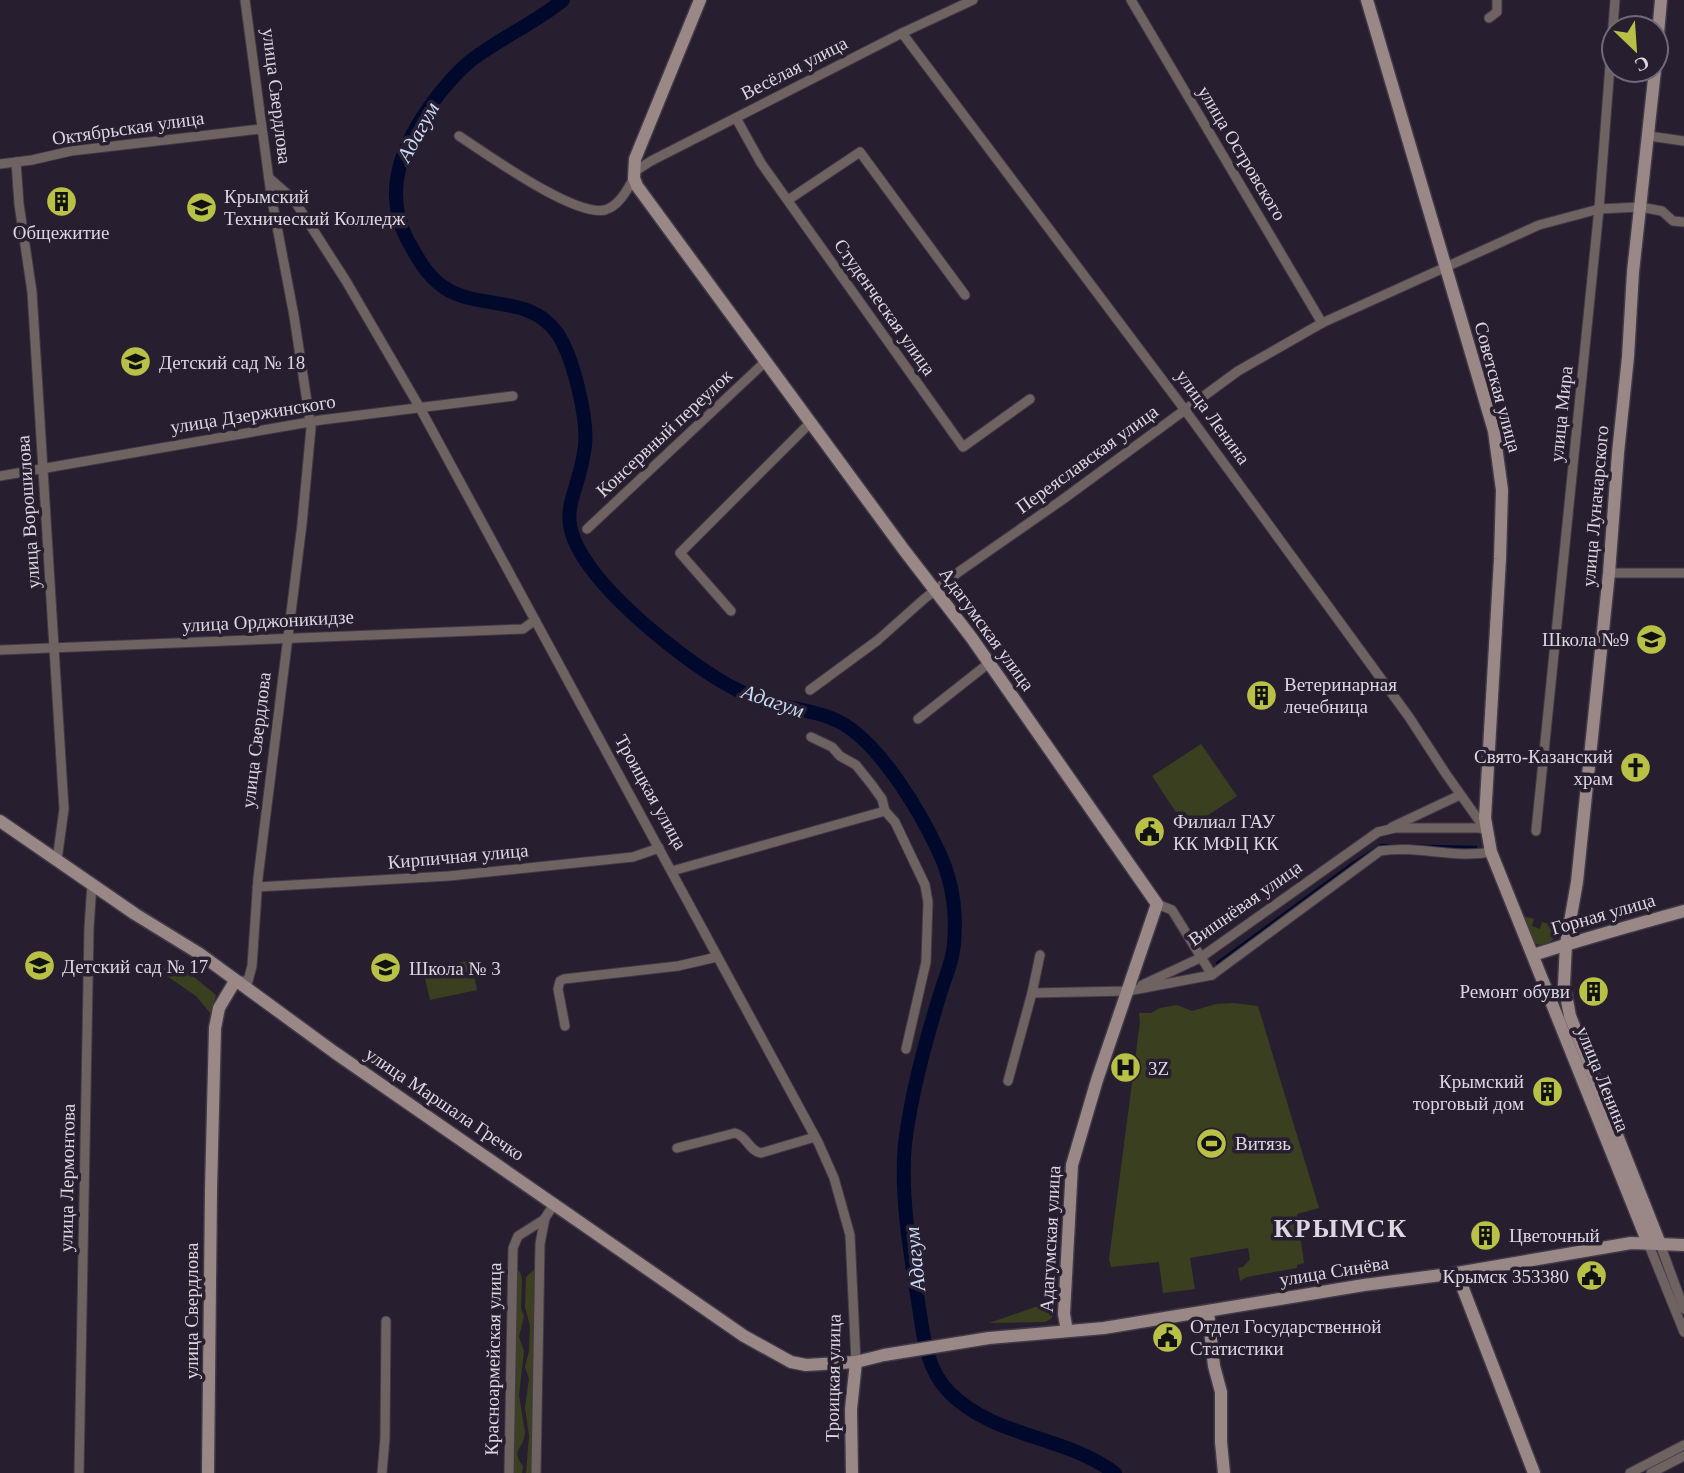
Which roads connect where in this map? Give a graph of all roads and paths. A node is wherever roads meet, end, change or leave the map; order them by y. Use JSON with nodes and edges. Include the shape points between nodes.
{"nodes":[{"id":1,"x":245,"y":0,"type":"edge"},
{"id":2,"x":700,"y":0,"type":"edge"},
{"id":3,"x":1131,"y":0,"type":"edge"},
{"id":4,"x":1367,"y":0,"type":"edge"},
{"id":5,"x":1497,"y":0,"type":"edge"},
{"id":6,"x":1615,"y":0,"type":"edge"},
{"id":7,"x":968,"y":1,"type":"edge"},
{"id":8,"x":1489,"y":18,"type":"dead end"},
{"id":9,"x":902,"y":33,"type":"junction"},
{"id":10,"x":1654,"y":84,"type":"edge"},
{"id":11,"x":736,"y":118,"type":"junction"},
{"id":12,"x":261,"y":129,"type":"junction"},
{"id":13,"x":459,"y":136,"type":"dead end"},
{"id":14,"x":1649,"y":136,"type":"junction"},
{"id":15,"x":1684,"y":141,"type":"edge"},
{"id":16,"x":16,"y":162,"type":"junction"},
{"id":17,"x":0,"y":164,"type":"edge"},
{"id":18,"x":634,"y":175,"type":"junction"},
{"id":19,"x":268,"y":178,"type":"junction"},
{"id":20,"x":788,"y":200,"type":"junction"},
{"id":21,"x":1640,"y":207,"type":"junction"},
{"id":22,"x":1599,"y":209,"type":"junction"},
{"id":23,"x":1684,"y":222,"type":"edge"},
{"id":24,"x":1444,"y":266,"type":"junction"},
{"id":25,"x":965,"y":295,"type":"dead end"},
{"id":26,"x":1322,"y":323,"type":"junction"},
{"id":27,"x":765,"y":362,"type":"junction"},
{"id":28,"x":513,"y":396,"type":"dead end"},
{"id":29,"x":1030,"y":399,"type":"dead end"},
{"id":30,"x":420,"y":408,"type":"junction"},
{"id":31,"x":1185,"y":410,"type":"junction"},
{"id":32,"x":311,"y":422,"type":"junction"},
{"id":33,"x":810,"y":423,"type":"junction"},
{"id":34,"x":43,"y":468,"type":"junction"},
{"id":35,"x":0,"y":476,"type":"edge"},
{"id":36,"x":587,"y":529,"type":"dead end"},
{"id":37,"x":1609,"y":573,"type":"junction"},
{"id":38,"x":1684,"y":573,"type":"edge"},
{"id":39,"x":936,"y":590,"type":"junction"},
{"id":40,"x":731,"y":611,"type":"dead end"},
{"id":41,"x":535,"y":620,"type":"junction"},
{"id":42,"x":288,"y":638,"type":"junction"},
{"id":43,"x":54,"y":648,"type":"junction"},
{"id":44,"x":0,"y":650,"type":"edge"},
{"id":45,"x":989,"y":663,"type":"junction"},
{"id":46,"x":810,"y":690,"type":"dead end"},
{"id":47,"x":918,"y":719,"type":"dead end"},
{"id":48,"x":811,"y":737,"type":"dead end"},
{"id":49,"x":1460,"y":795,"type":"junction"},
{"id":50,"x":886,"y":811,"type":"junction"},
{"id":51,"x":0,"y":821,"type":"edge"},
{"id":52,"x":1387,"y":829,"type":"junction"},
{"id":53,"x":1536,"y":831,"type":"dead end"},
{"id":54,"x":1488,"y":840,"type":"junction"},
{"id":55,"x":659,"y":848,"type":"junction"},
{"id":56,"x":57,"y":860,"type":"junction"},
{"id":57,"x":672,"y":871,"type":"junction"},
{"id":58,"x":92,"y":884,"type":"junction"},
{"id":59,"x":257,"y":887,"type":"junction"},
{"id":60,"x":1157,"y":904,"type":"junction"},
{"id":61,"x":1684,"y":911,"type":"edge"},
{"id":62,"x":1566,"y":944,"type":"junction"},
{"id":63,"x":1040,"y":955,"type":"dead end"},
{"id":64,"x":1533,"y":955,"type":"junction"},
{"id":65,"x":717,"y":957,"type":"junction"},
{"id":66,"x":1200,"y":958,"type":"junction"},
{"id":67,"x":1212,"y":975,"type":"junction"},
{"id":68,"x":235,"y":981,"type":"junction"},
{"id":69,"x":1128,"y":991,"type":"junction"},
{"id":70,"x":1032,"y":993,"type":"junction"},
{"id":71,"x":565,"y":1026,"type":"dead end"},
{"id":72,"x":906,"y":1049,"type":"dead end"},
{"id":73,"x":1008,"y":1081,"type":"dead end"},
{"id":74,"x":815,"y":1137,"type":"junction"},
{"id":75,"x":677,"y":1148,"type":"dead end"},
{"id":76,"x":555,"y":1203,"type":"junction"},
{"id":77,"x":545,"y":1218,"type":"junction"},
{"id":78,"x":1654,"y":1243,"type":"junction"},
{"id":79,"x":1684,"y":1245,"type":"edge"},
{"id":80,"x":1457,"y":1273,"type":"junction"},
{"id":81,"x":1684,"y":1309,"type":"edge"},
{"id":82,"x":1208,"y":1312,"type":"junction"},
{"id":83,"x":386,"y":1321,"type":"dead end"},
{"id":84,"x":1067,"y":1331,"type":"junction"},
{"id":85,"x":1684,"y":1332,"type":"edge"},
{"id":86,"x":989,"y":1338,"type":"joint"},
{"id":87,"x":856,"y":1363,"type":"junction"},
{"id":88,"x":1684,"y":1445,"type":"edge"},
{"id":89,"x":1684,"y":1456,"type":"edge"},
{"id":90,"x":79,"y":1473,"type":"edge"},
{"id":91,"x":208,"y":1473,"type":"edge"},
{"id":92,"x":382,"y":1473,"type":"edge"},
{"id":93,"x":509,"y":1473,"type":"edge"},
{"id":94,"x":536,"y":1473,"type":"edge"},
{"id":95,"x":852,"y":1473,"type":"edge"},
{"id":96,"x":1224,"y":1473,"type":"edge"},
{"id":97,"x":1534,"y":1473,"type":"edge"},
{"id":98,"x":1630,"y":1473,"type":"edge"},
{"id":99,"x":1651,"y":1473,"type":"edge"}],
"edges":[{"from":1,"to":12,"type":"street","name":"улица Свердлова"},
{"from":2,"to":18,"type":"main road","via":[[635,159]]},
{"from":3,"to":26,"type":"street","name":"улица Островского"},
{"from":4,"to":24,"type":"main road","name":"Советская улица"},
{"from":5,"to":8,"type":"street","via":[[1497,12]]},
{"from":6,"to":22,"type":"street","name":"улица Мира"},
{"from":7,"to":9,"type":"street","name":"Весёлая улица"},
{"from":9,"to":11,"type":"street","name":"Весёлая улица"},
{"from":9,"to":31,"type":"street","name":"улица Ленина"},
{"from":10,"to":14,"type":"main road","name":"улица Луначарского"},
{"from":11,"to":18,"type":"street","name":"Весёлая улица","via":[[651,161]]},
{"from":11,"to":20,"type":"street","name":"Студенческая улица"},
{"from":12,"to":16,"type":"street","name":"Октябрьская улица","via":[[71,151]]},
{"from":12,"to":19,"type":"street","name":"улица Свердлова"},
{"from":13,"to":18,"type":"street","name":"Весёлая улица","via":[[559,199],[598,211],[612,207]]},
{"from":14,"to":15,"type":"street"},
{"from":14,"to":21,"type":"main road","name":"улица Луначарского"},
{"from":16,"to":17,"type":"street","name":"Октябрьская улица"},
{"from":16,"to":34,"type":"street","name":"улица Ворошилова","via":[[32,292]]},
{"from":18,"to":27,"type":"main road","name":"Адагумская улица","via":[[637,186]]},
{"from":19,"to":30,"type":"street","name":"Троицкая улица","via":[[289,194],[308,222]]},
{"from":19,"to":32,"type":"street","name":"улица Свердлова"},
{"from":20,"to":25,"type":"street","via":[[860,152]]},
{"from":20,"to":29,"type":"street","name":"Студенческая улица","via":[[963,447]]},
{"from":21,"to":22,"type":"street","name":"Переяславская улица"},
{"from":21,"to":23,"type":"street","name":"Переяславская улица"},
{"from":21,"to":37,"type":"main road","name":"улица Луначарского"},
{"from":22,"to":24,"type":"street","name":"Переяславская улица","via":[[1539,225]]},
{"from":22,"to":53,"type":"street","name":"улица Мира"},
{"from":24,"to":26,"type":"street","name":"Переяславская улица"},
{"from":24,"to":54,"type":"main road","name":"Советская улица","via":[[1494,431],[1502,490],[1485,818]]},
{"from":26,"to":31,"type":"street","name":"Переяславская улица","via":[[1238,370]]},
{"from":27,"to":33,"type":"main road","name":"Адагумская улица"},
{"from":27,"to":36,"type":"street","name":"Консервный переулок"},
{"from":28,"to":30,"type":"street","name":"улица Дзержинского"},
{"from":30,"to":32,"type":"street","name":"улица Дзержинского"},
{"from":30,"to":41,"type":"street","name":"Троицкая улица"},
{"from":31,"to":39,"type":"street","name":"Переяславская улица"},
{"from":31,"to":49,"type":"street","name":"улица Ленина","via":[[1409,717]]},
{"from":32,"to":34,"type":"street","name":"улица Дзержинского"},
{"from":32,"to":42,"type":"street","name":"улица Свердлова"},
{"from":33,"to":39,"type":"main road","name":"Адагумская улица"},
{"from":33,"to":40,"type":"street","via":[[680,553]]},
{"from":34,"to":35,"type":"street","name":"улица Дзержинского"},
{"from":34,"to":43,"type":"street","name":"улица Ворошилова"},
{"from":37,"to":38,"type":"street"},
{"from":37,"to":62,"type":"main road","name":"улица Луначарского","via":[[1577,882]]},
{"from":39,"to":45,"type":"main road","name":"Адагумская улица"},
{"from":39,"to":46,"type":"street","name":"Переяславская улица"},
{"from":41,"to":42,"type":"street","name":"улица Орджоникидзе","via":[[523,629]]},
{"from":41,"to":55,"type":"street","name":"Троицкая улица"},
{"from":42,"to":43,"type":"street","name":"улица Орджоникидзе"},
{"from":42,"to":59,"type":"street","name":"улица Свердлова"},
{"from":43,"to":44,"type":"street","name":"улица Орджоникидзе"},
{"from":43,"to":56,"type":"street","name":"улица Ворошилова","via":[[64,809]]},
{"from":45,"to":47,"type":"street"},
{"from":45,"to":60,"type":"main road","name":"Адагумская улица"},
{"from":48,"to":50,"type":"street","via":[[856,765]]},
{"from":49,"to":52,"type":"street"},
{"from":49,"to":54,"type":"street","name":"улица Ленина"},
{"from":50,"to":57,"type":"street"},
{"from":50,"to":72,"type":"street","via":[[927,893],[926,962]]},
{"from":51,"to":56,"type":"main road","name":"улица Маршала Гречко"},
{"from":52,"to":54,"type":"street","name":"Вишнёвая улица","via":[[1479,828]]},
{"from":52,"to":66,"type":"street","name":"Вишнёвая улица","via":[[1369,837]]},
{"from":54,"to":64,"type":"main road","name":"улица Ленина"},
{"from":54,"to":67,"type":"street","name":"Вишнёвая улица","via":[[1475,855],[1380,851]]},
{"from":55,"to":57,"type":"street","name":"Троицкая улица"},
{"from":55,"to":59,"type":"street","name":"Кирпичная улица","via":[[633,857],[462,875]]},
{"from":56,"to":58,"type":"main road","name":"улица Маршала Гречко"},
{"from":57,"to":65,"type":"street","name":"Троицкая улица"},
{"from":58,"to":68,"type":"main road","name":"улица Маршала Гречко"},
{"from":58,"to":90,"type":"street","name":"улица Лермонтова"},
{"from":59,"to":68,"type":"street","name":"улица Свердлова","via":[[250,975],[248,981]]},
{"from":60,"to":66,"type":"street","via":[[1172,910]]},
{"from":60,"to":69,"type":"main road","name":"Адагумская улица"},
{"from":61,"to":62,"type":"main road","name":"Горная улица"},
{"from":62,"to":64,"type":"main road","name":"Горная улица"},
{"from":62,"to":78,"type":"main road","name":"улица Ленина","via":[[1564,985],[1570,1016]]},
{"from":63,"to":70,"type":"street"},
{"from":64,"to":78,"type":"main road","name":"улица Ленина"},
{"from":65,"to":71,"type":"street","via":[[564,979],[558,989]]},
{"from":65,"to":74,"type":"street","name":"Троицкая улица"},
{"from":66,"to":67,"type":"street"},
{"from":66,"to":69,"type":"street","name":"Вишнёвая улица"},
{"from":67,"to":69,"type":"street","name":"Вишнёвая улица"},
{"from":68,"to":76,"type":"main road","name":"улица Маршала Гречко"},
{"from":68,"to":91,"type":"main road","name":"улица Свердлова","via":[[219,1008],[215,1028]]},
{"from":69,"to":70,"type":"street"},
{"from":69,"to":84,"type":"main road","name":"Адагумская улица","via":[[1072,1166],[1064,1314]]},
{"from":70,"to":73,"type":"street"},
{"from":74,"to":75,"type":"street","via":[[761,1153],[738,1134]]},
{"from":74,"to":87,"type":"street","name":"Троицкая улица","via":[[847,1220]]},
{"from":76,"to":77,"type":"street","name":"Красноармейская улица"},
{"from":76,"to":87,"type":"main road","name":"улица Маршала Гречко","via":[[781,1358],[806,1365]]},
{"from":77,"to":93,"type":"street","name":"Красноармейская улица","via":[[518,1236],[513,1248]]},
{"from":77,"to":94,"type":"street","name":"Красноармейская улица","via":[[540,1244]]},
{"from":78,"to":79,"type":"main road","name":"улица Синёва"},
{"from":78,"to":80,"type":"main road","name":"улица Синёва","via":[[1631,1242]]},
{"from":78,"to":81,"type":"street","name":"улица Ленина"},
{"from":78,"to":85,"type":"street","name":"улица Ленина"},
{"from":80,"to":82,"type":"main road","name":"улица Синёва"},
{"from":80,"to":97,"type":"main road"},
{"from":82,"to":84,"type":"main road","name":"улица Синёва"},
{"from":82,"to":96,"type":"main road","via":[[1221,1392]]},
{"from":83,"to":92,"type":"street"},
{"from":84,"to":86,"type":"main road","name":"улица Синёва"},
{"from":86,"to":87,"type":"main road","name":"улица Маршала Гречко"},
{"from":87,"to":95,"type":"main road","name":"Троицкая улица"},
{"from":88,"to":98,"type":"street"},
{"from":89,"to":99,"type":"street"}]}
